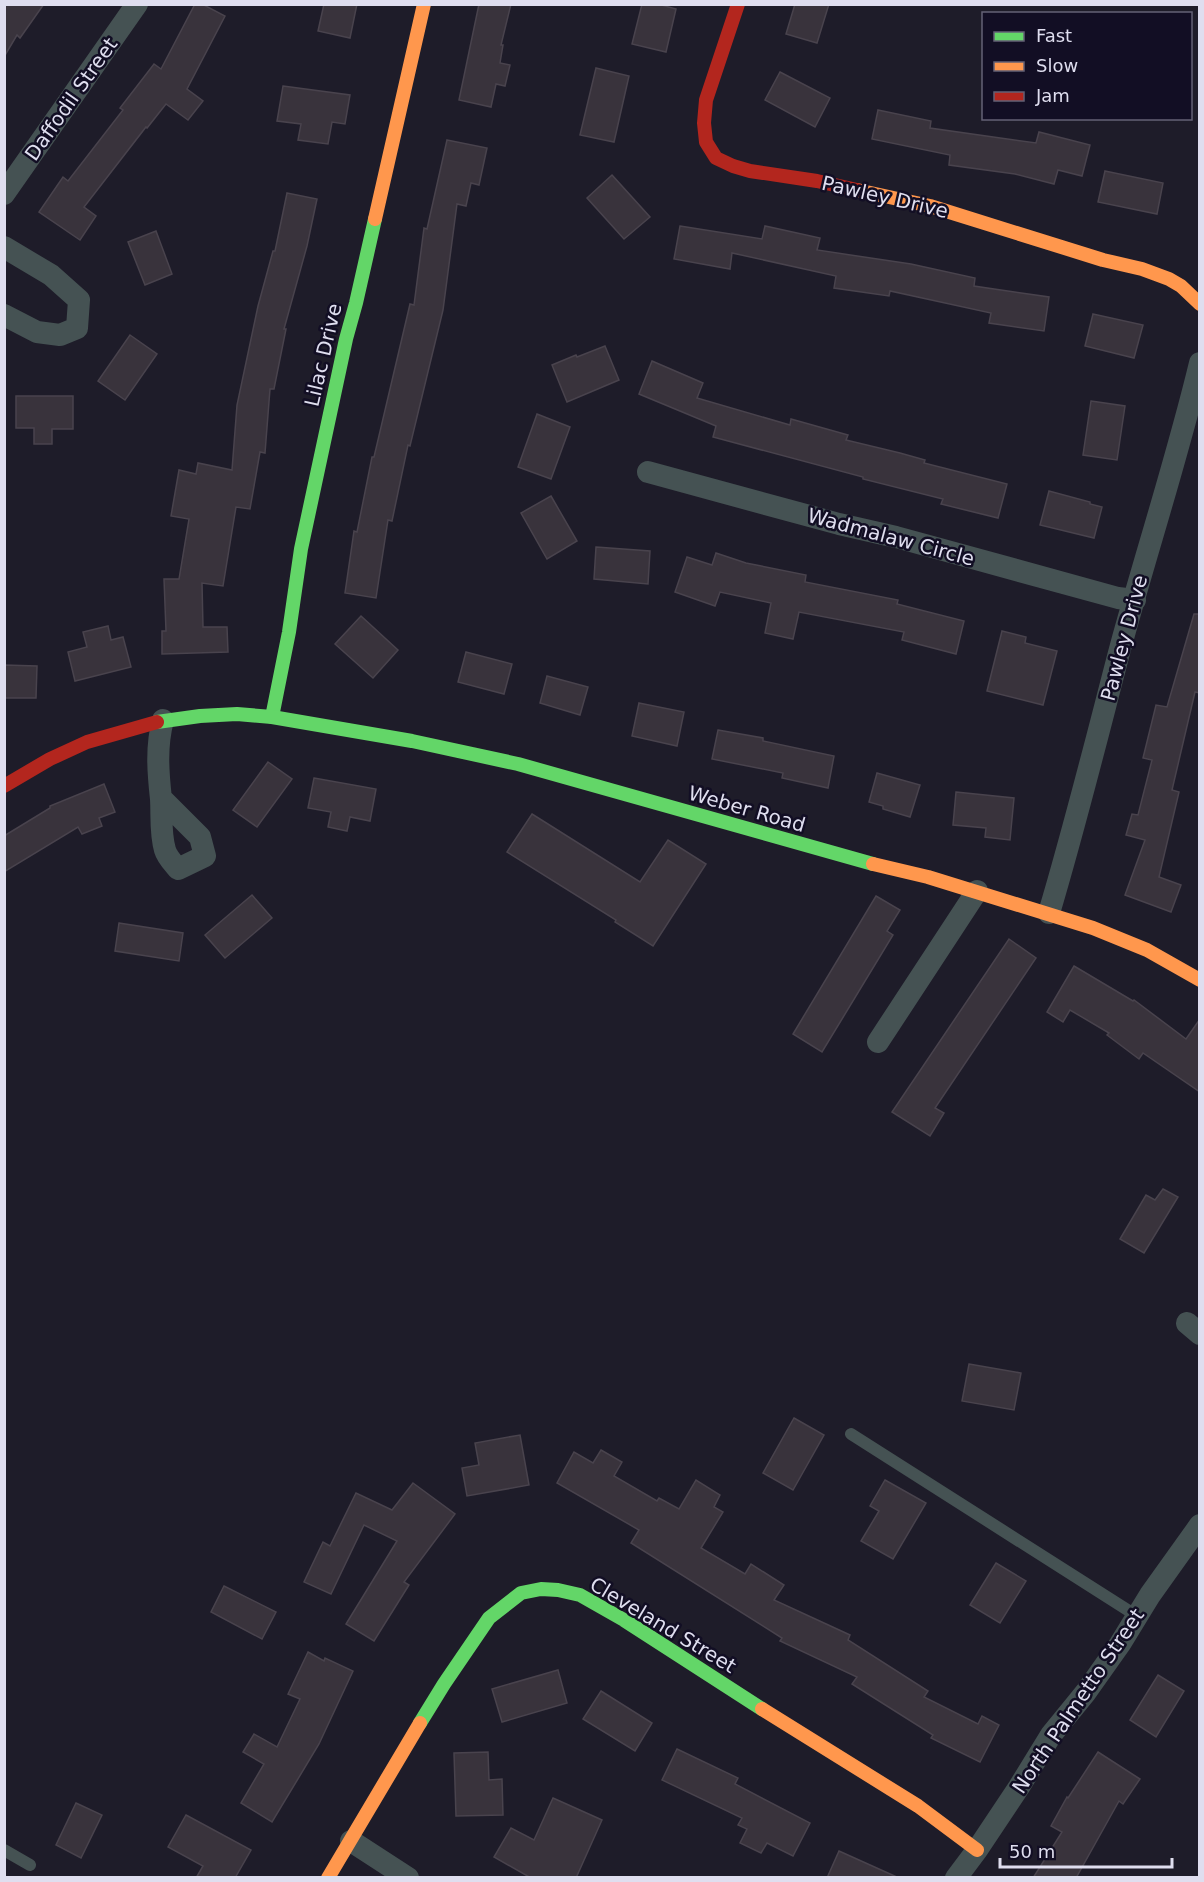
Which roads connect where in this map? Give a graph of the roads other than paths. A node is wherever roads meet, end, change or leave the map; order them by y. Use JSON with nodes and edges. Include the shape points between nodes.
{"nodes":[{"id":1,"x":136,"y":4,"type":"edge"},
{"id":2,"x":424,"y":4,"type":"edge"},
{"id":3,"x":738,"y":4,"type":"edge"},
{"id":4,"x":4,"y":194,"type":"edge"},
{"id":5,"x":4,"y":247,"type":"edge"},
{"id":6,"x":1200,"y":304,"type":"edge"},
{"id":7,"x":4,"y":315,"type":"edge"},
{"id":8,"x":1200,"y":363,"type":"edge"},
{"id":9,"x":648,"y":472,"type":"dead end"},
{"id":10,"x":1135,"y":600,"type":"junction"},
{"id":11,"x":272,"y":717,"type":"junction"},
{"id":12,"x":163,"y":720,"type":"junction"},
{"id":13,"x":4,"y":786,"type":"edge"},
{"id":14,"x":161,"y":798,"type":"dead end"},
{"id":15,"x":977,"y":891,"type":"junction"},
{"id":16,"x":1049,"y":913,"type":"junction"},
{"id":17,"x":1200,"y":980,"type":"edge"},
{"id":18,"x":878,"y":1042,"type":"dead end"},
{"id":19,"x":851,"y":1434,"type":"dead end"},
{"id":20,"x":1200,"y":1524,"type":"edge"},
{"id":21,"x":1137,"y":1616,"type":"junction"},
{"id":22,"x":351,"y":1841,"type":"junction"},
{"id":23,"x":4,"y":1850,"type":"edge"},
{"id":24,"x":977,"y":1850,"type":"junction"},
{"id":25,"x":30,"y":1865,"type":"dead end"},
{"id":26,"x":328,"y":1878,"type":"edge"},
{"id":27,"x":408,"y":1878,"type":"edge"},
{"id":28,"x":956,"y":1878,"type":"edge"}],
"edges":[{"from":1,"to":4,"type":"street","name":"Daffodil Street"},
{"from":2,"to":11,"type":"street","name":"Lilac Drive","via":[[301,549]]},
{"from":3,"to":6,"type":"street","name":"Pawley Drive","via":[[706,100],[706,142],[716,158],[750,171],[930,206],[1127,265],[1172,281],[1189,291]]},
{"from":5,"to":7,"type":"street","via":[[51,275],[79,300],[77,328],[60,335],[37,332]]},
{"from":8,"to":10,"type":"street","name":"Pawley Drive"},
{"from":9,"to":10,"type":"street","name":"Wadmalaw Circle"},
{"from":10,"to":16,"type":"street","name":"Pawley Drive"},
{"from":11,"to":12,"type":"street","name":"Weber Road","via":[[237,714]]},
{"from":11,"to":15,"type":"street","name":"Weber Road","via":[[518,764]]},
{"from":12,"to":13,"type":"street","name":"Weber Road","via":[[87,742]]},
{"from":12,"to":14,"type":"street","via":[[158,736]]},
{"from":15,"to":16,"type":"street","name":"Weber Road"},
{"from":15,"to":18,"type":"street"},
{"from":16,"to":17,"type":"street","name":"Weber Road","via":[[1147,950]]},
{"from":19,"to":21,"type":"lane"},
{"from":20,"to":21,"type":"street","name":"North Palmetto Street"},
{"from":21,"to":24,"type":"street","name":"North Palmetto Street","via":[[1086,1692],[1051,1735]]},
{"from":22,"to":24,"type":"street","name":"Cleveland Street","via":[[439,1692],[489,1618],[521,1593],[541,1588],[580,1595],[624,1620],[918,1806]]},
{"from":22,"to":26,"type":"street","name":"Cleveland Street"},
{"from":22,"to":27,"type":"street"},
{"from":23,"to":25,"type":"lane"},
{"from":24,"to":28,"type":"street","name":"North Palmetto Street"}]}
